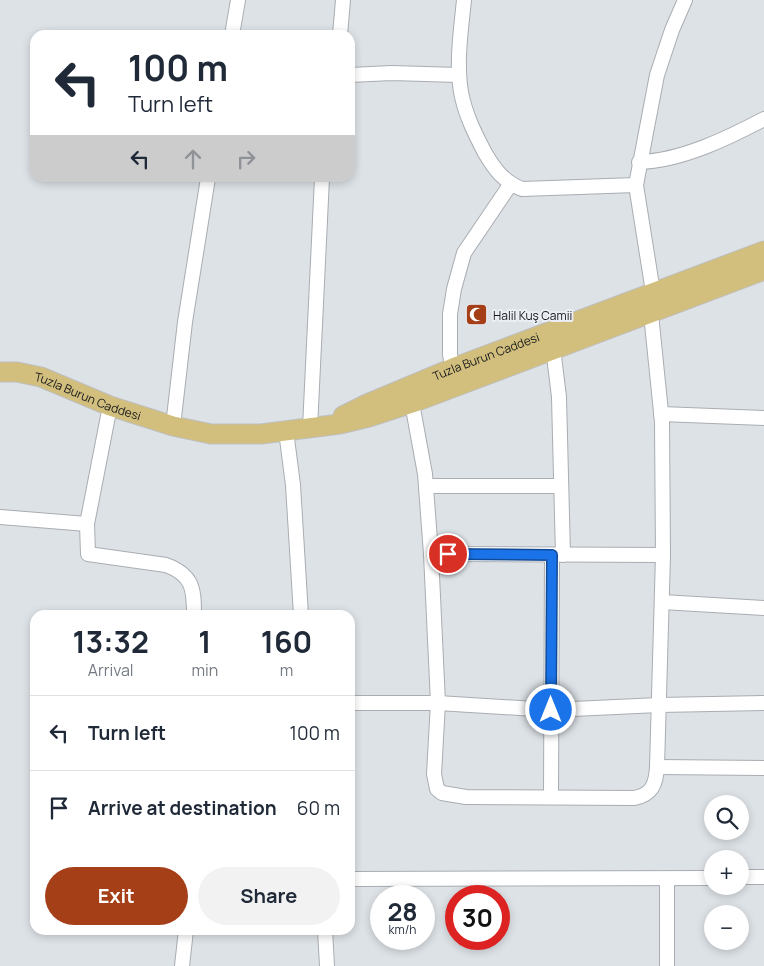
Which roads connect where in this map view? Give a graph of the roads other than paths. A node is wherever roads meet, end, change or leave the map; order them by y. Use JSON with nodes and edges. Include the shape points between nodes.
{"nodes":[{"id":1,"x":238,"y":0,"type":"edge"},
{"id":2,"x":343,"y":0,"type":"edge"},
{"id":3,"x":464,"y":0,"type":"edge"},
{"id":4,"x":686,"y":0,"type":"edge"},
{"id":5,"x":233,"y":30,"type":"edge"},
{"id":6,"x":340,"y":30,"type":"edge"},
{"id":7,"x":355,"y":75,"type":"edge"},
{"id":8,"x":459,"y":75,"type":"junction"},
{"id":9,"x":764,"y":118,"type":"edge"},
{"id":10,"x":639,"y":162,"type":"junction"},
{"id":11,"x":207,"y":182,"type":"edge"},
{"id":12,"x":322,"y":182,"type":"edge"},
{"id":13,"x":510,"y":185,"type":"junction"},
{"id":14,"x":636,"y":185,"type":"junction"},
{"id":15,"x":764,"y":251,"type":"edge"},
{"id":16,"x":764,"y":270,"type":"edge"},
{"id":17,"x":653,"y":292,"type":"junction"},
{"id":18,"x":651,"y":314,"type":"junction"},
{"id":19,"x":553,"y":348,"type":"junction"},
{"id":20,"x":453,"y":368,"type":"junction"},
{"id":21,"x":0,"y":372,"type":"edge"},
{"id":22,"x":412,"y":403,"type":"junction"},
{"id":23,"x":110,"y":406,"type":"junction"},
{"id":24,"x":661,"y":414,"type":"junction"},
{"id":25,"x":764,"y":418,"type":"edge"},
{"id":26,"x":173,"y":426,"type":"junction"},
{"id":27,"x":317,"y":427,"type":"junction"},
{"id":28,"x":286,"y":431,"type":"junction"},
{"id":29,"x":426,"y":486,"type":"junction"},
{"id":30,"x":560,"y":486,"type":"junction"},
{"id":31,"x":0,"y":517,"type":"edge"},
{"id":32,"x":87,"y":524,"type":"junction"},
{"id":33,"x":431,"y":554,"type":"junction"},
{"id":34,"x":557,"y":555,"type":"junction"},
{"id":35,"x":663,"y":555,"type":"junction"},
{"id":36,"x":662,"y":602,"type":"junction"},
{"id":37,"x":764,"y":608,"type":"edge"},
{"id":38,"x":194,"y":610,"type":"edge"},
{"id":39,"x":301,"y":610,"type":"edge"},
{"id":40,"x":355,"y":703,"type":"edge"},
{"id":41,"x":438,"y":703,"type":"junction"},
{"id":42,"x":764,"y":703,"type":"edge"},
{"id":43,"x":658,"y":705,"type":"junction"},
{"id":44,"x":551,"y":710,"type":"junction"},
{"id":45,"x":657,"y":767,"type":"junction"},
{"id":46,"x":764,"y":768,"type":"edge"},
{"id":47,"x":551,"y":797,"type":"junction"},
{"id":48,"x":764,"y":877,"type":"edge"},
{"id":49,"x":355,"y":878,"type":"edge"},
{"id":50,"x":704,"y":878,"type":"edge"},
{"id":51,"x":749,"y":878,"type":"edge"},
{"id":52,"x":667,"y":879,"type":"junction"},
{"id":53,"x":185,"y":935,"type":"edge"},
{"id":54,"x":325,"y":935,"type":"edge"},
{"id":55,"x":182,"y":966,"type":"edge"},
{"id":56,"x":327,"y":966,"type":"edge"},
{"id":57,"x":667,"y":966,"type":"edge"}],
"edges":[{"from":1,"to":5,"type":"street"},
{"from":2,"to":6,"type":"street"},
{"from":3,"to":8,"type":"street"},
{"from":4,"to":10,"type":"street","via":[[656,75]]},
{"from":7,"to":8,"type":"street"},
{"from":8,"to":13,"type":"street","via":[[464,105],[479,142],[500,176]]},
{"from":9,"to":10,"type":"street","via":[[723,140],[661,160]]},
{"from":10,"to":14,"type":"street"},
{"from":11,"to":26,"type":"street","via":[[185,322]]},
{"from":12,"to":27,"type":"street"},
{"from":13,"to":14,"type":"street","via":[[534,190]]},
{"from":13,"to":20,"type":"street","via":[[464,254],[450,314]]},
{"from":14,"to":17,"type":"street"},
{"from":15,"to":17,"type":"main road","name":"Tuzla Burun Caddesi"},
{"from":16,"to":18,"type":"main road","name":"Tuzla Burun Caddesi"},
{"from":17,"to":20,"type":"main road","name":"Tuzla Burun Caddesi"},
{"from":18,"to":19,"type":"main road","name":"Tuzla Burun Caddesi"},
{"from":18,"to":24,"type":"street"},
{"from":19,"to":22,"type":"main road","name":"Tuzla Burun Caddesi"},
{"from":19,"to":30,"type":"street","via":[[559,397]]},
{"from":20,"to":27,"type":"main road","name":"Tuzla Burun Caddesi"},
{"from":21,"to":23,"type":"main road","name":"Tuzla Burun Caddesi","via":[[41,377]]},
{"from":22,"to":27,"type":"main road","name":"Tuzla Burun Caddesi","via":[[369,417]]},
{"from":22,"to":29,"type":"street"},
{"from":23,"to":26,"type":"main road","name":"Tuzla Burun Caddesi"},
{"from":23,"to":32,"type":"street"},
{"from":24,"to":25,"type":"street"},
{"from":24,"to":35,"type":"street"},
{"from":26,"to":28,"type":"main road","name":"Tuzla Burun Caddesi","via":[[221,435]]},
{"from":27,"to":28,"type":"main road","name":"Tuzla Burun Caddesi"},
{"from":28,"to":39,"type":"street"},
{"from":29,"to":30,"type":"street"},
{"from":29,"to":33,"type":"street"},
{"from":30,"to":34,"type":"street"},
{"from":31,"to":32,"type":"street"},
{"from":32,"to":38,"type":"street","via":[[88,554],[178,570],[191,584]]},
{"from":33,"to":34,"type":"street"},
{"from":33,"to":41,"type":"street"},
{"from":34,"to":35,"type":"street"},
{"from":34,"to":44,"type":"street"},
{"from":35,"to":36,"type":"street"},
{"from":36,"to":37,"type":"street"},
{"from":36,"to":43,"type":"street"},
{"from":40,"to":41,"type":"street"},
{"from":41,"to":44,"type":"street"},
{"from":41,"to":47,"type":"street","via":[[434,774],[437,789],[442,793],[466,797]]},
{"from":42,"to":43,"type":"street"},
{"from":43,"to":44,"type":"street"},
{"from":43,"to":45,"type":"street"},
{"from":44,"to":47,"type":"street"},
{"from":45,"to":46,"type":"street"},
{"from":45,"to":47,"type":"street","via":[[656,782],[642,797]]},
{"from":48,"to":51,"type":"street"},
{"from":49,"to":52,"type":"street"},
{"from":50,"to":52,"type":"street"},
{"from":52,"to":57,"type":"street"},
{"from":53,"to":55,"type":"street"},
{"from":54,"to":56,"type":"street"}]}
